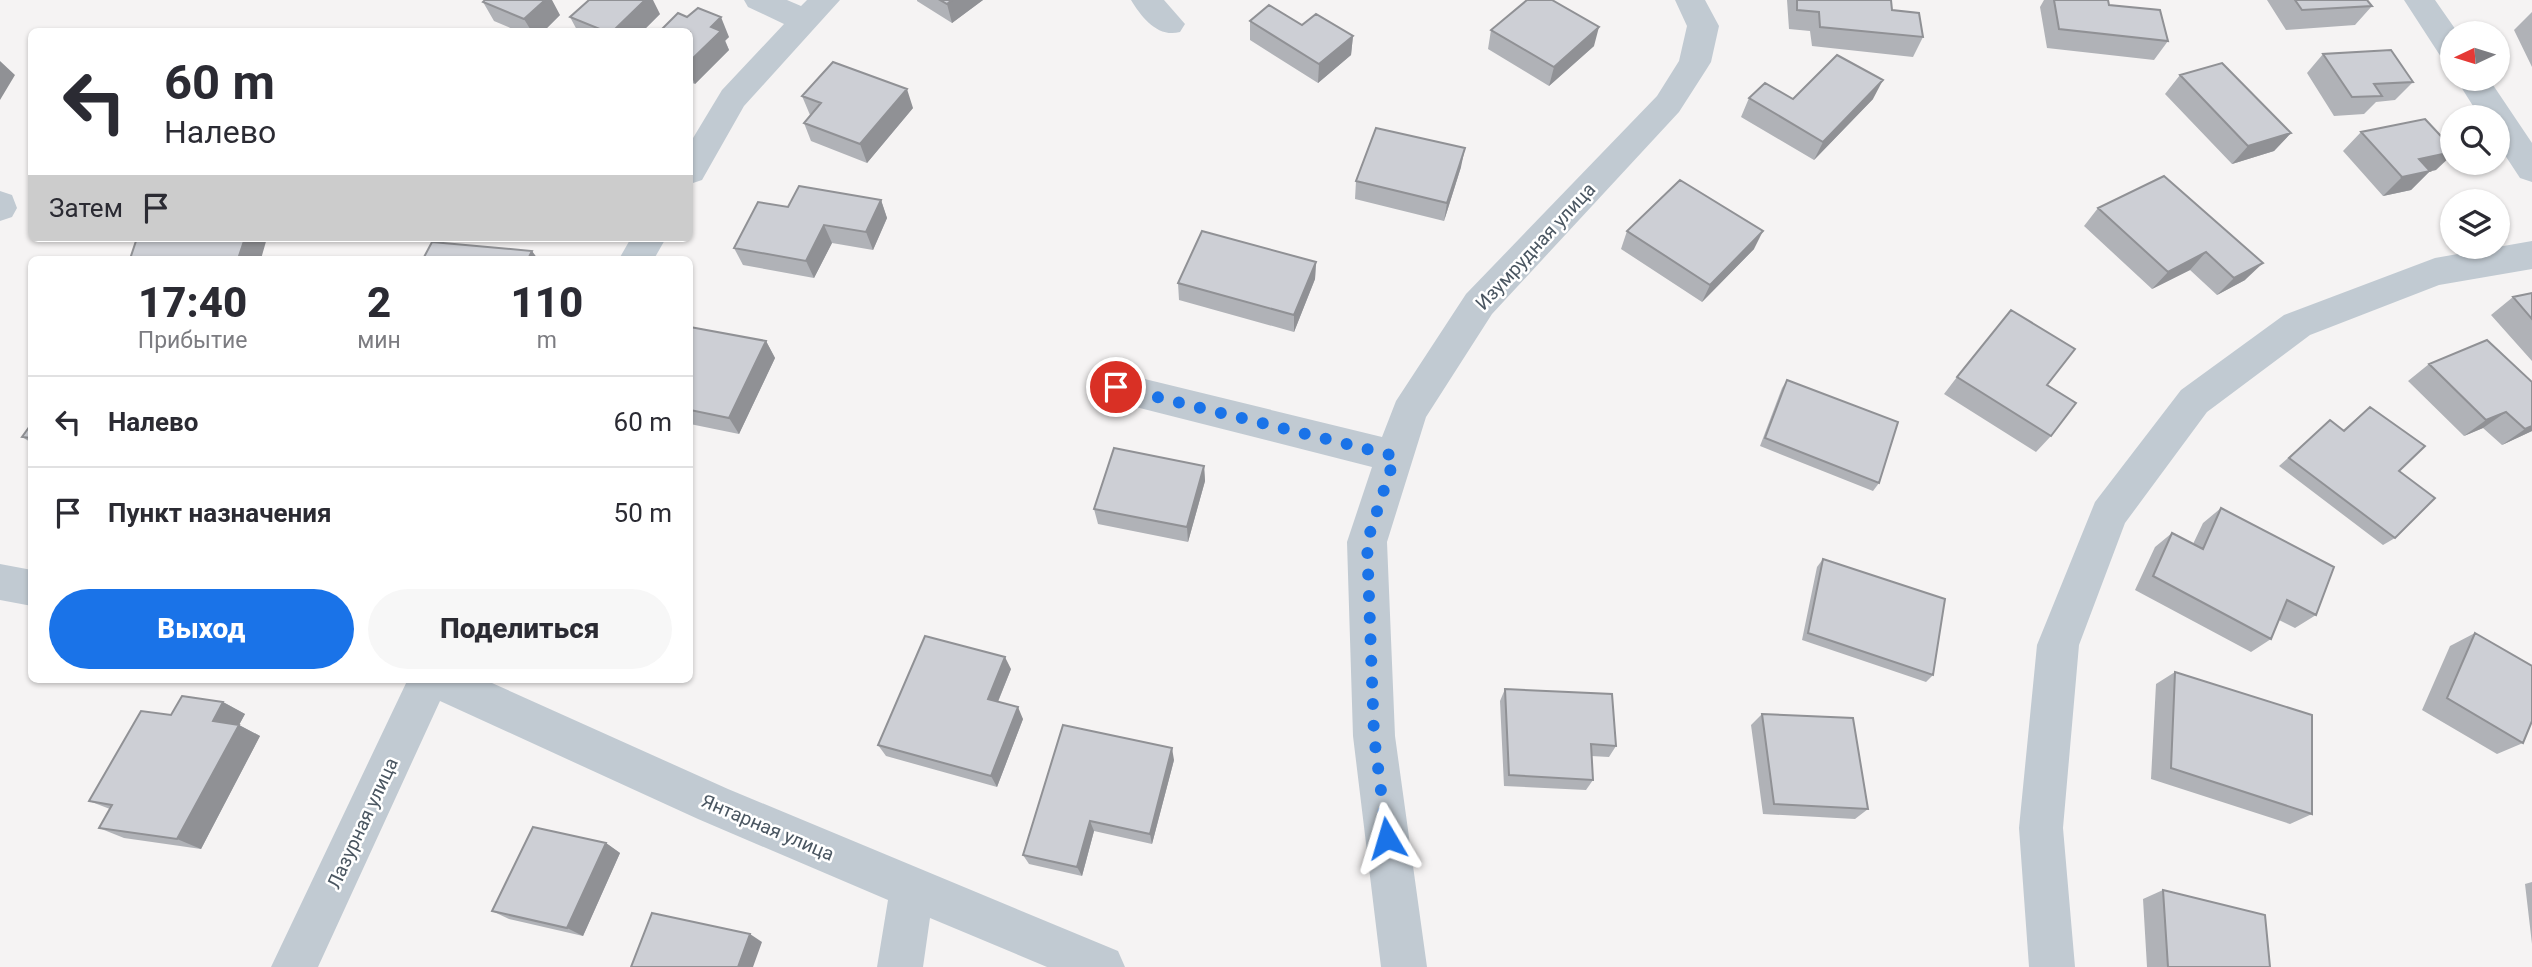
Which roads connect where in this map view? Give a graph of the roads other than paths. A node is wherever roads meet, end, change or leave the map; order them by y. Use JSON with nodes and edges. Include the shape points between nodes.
{"nodes":[{"id":1,"x":759,"y":0,"type":"edge"},
{"id":2,"x":1146,"y":0,"type":"edge"},
{"id":3,"x":1690,"y":0,"type":"edge"},
{"id":4,"x":2419,"y":0,"type":"edge"},
{"id":5,"x":814,"y":10,"type":"edge"},
{"id":6,"x":1169,"y":24,"type":"dead end"},
{"id":7,"x":2440,"y":31,"type":"edge"},
{"id":8,"x":2480,"y":91,"type":"edge"},
{"id":9,"x":693,"y":165,"type":"edge"},
{"id":10,"x":2532,"y":169,"type":"edge"},
{"id":11,"x":2532,"y":256,"type":"edge"},
{"id":12,"x":1116,"y":387,"type":"dead end"},
{"id":13,"x":1395,"y":456,"type":"junction"},
{"id":14,"x":0,"y":582,"type":"edge"},
{"id":15,"x":28,"y":587,"type":"edge"},
{"id":16,"x":427,"y":683,"type":"edge"},
{"id":17,"x":446,"y":683,"type":"edge"},
{"id":18,"x":912,"y":888,"type":"junction"},
{"id":19,"x":294,"y":967,"type":"edge"},
{"id":20,"x":900,"y":967,"type":"edge"},
{"id":21,"x":1102,"y":967,"type":"edge"},
{"id":22,"x":1404,"y":967,"type":"edge"},
{"id":23,"x":2052,"y":967,"type":"edge"}],
"edges":[{"from":1,"to":5,"type":"street"},
{"from":2,"to":6,"type":"street"},
{"from":3,"to":13,"type":"street","name":"Изумрудная улица","via":[[1703,26],[1695,62],[1668,104],[1479,304],[1409,412]]},
{"from":4,"to":7,"type":"street"},
{"from":5,"to":9,"type":"street","via":[[733,98]]},
{"from":8,"to":10,"type":"street"},
{"from":11,"to":23,"type":"street","via":[[2435,272],[2297,325],[2194,401],[2109,514],[2058,645],[2041,828]]},
{"from":12,"to":13,"type":"street"},
{"from":13,"to":22,"type":"street","name":"Изумрудная улица","via":[[1367,542],[1374,736]]},
{"from":14,"to":15,"type":"street"},
{"from":16,"to":19,"type":"street","name":"Лазурная улица"},
{"from":17,"to":18,"type":"street","name":"Янтарная улица"},
{"from":18,"to":20,"type":"street"},
{"from":18,"to":21,"type":"street","name":"Янтарная улица"}]}
